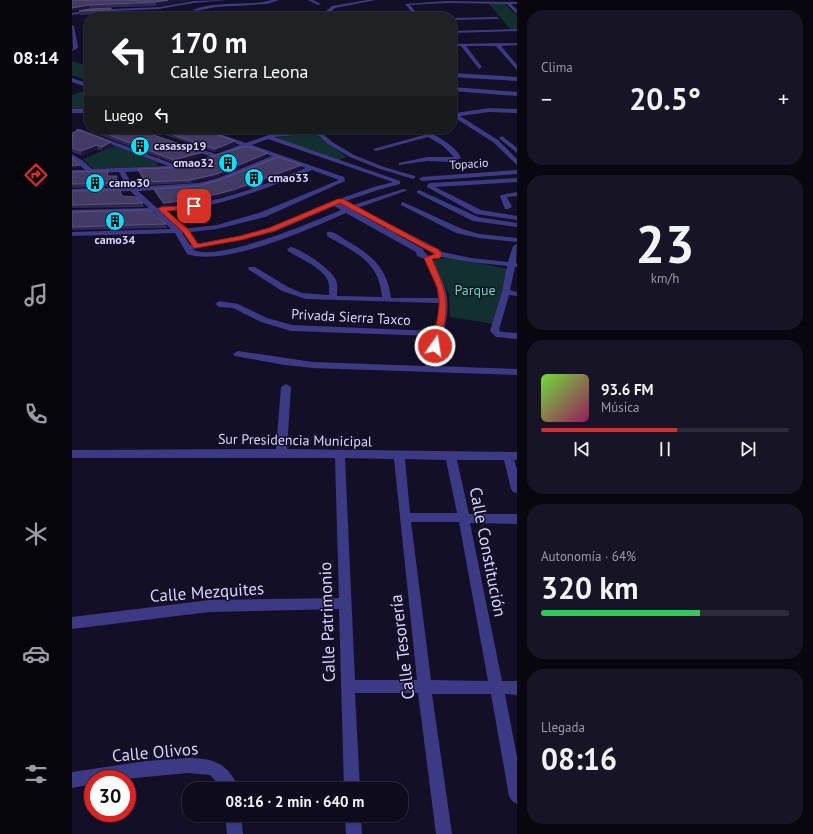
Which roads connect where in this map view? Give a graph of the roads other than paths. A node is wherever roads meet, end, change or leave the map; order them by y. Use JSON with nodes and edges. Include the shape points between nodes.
{"nodes":[{"id":1,"x":165,"y":0,"type":"edge"},
{"id":2,"x":226,"y":0,"type":"edge"},
{"id":3,"x":310,"y":0,"type":"edge"},
{"id":4,"x":374,"y":0,"type":"edge"},
{"id":5,"x":202,"y":1,"type":"edge"},
{"id":6,"x":278,"y":1,"type":"edge"},
{"id":7,"x":496,"y":1,"type":"edge"},
{"id":8,"x":130,"y":2,"type":"edge"},
{"id":9,"x":446,"y":2,"type":"junction"},
{"id":10,"x":484,"y":2,"type":"junction"},
{"id":11,"x":508,"y":3,"type":"junction"},
{"id":12,"x":517,"y":3,"type":"edge"},
{"id":13,"x":319,"y":4,"type":"dead end"},
{"id":14,"x":174,"y":6,"type":"junction"},
{"id":15,"x":451,"y":8,"type":"dead end"},
{"id":16,"x":488,"y":8,"type":"dead end"},
{"id":17,"x":141,"y":9,"type":"junction"},
{"id":18,"x":195,"y":10,"type":"dead end"},
{"id":19,"x":328,"y":12,"type":"edge"},
{"id":20,"x":413,"y":12,"type":"edge"},
{"id":21,"x":493,"y":13,"type":"dead end"},
{"id":22,"x":517,"y":13,"type":"edge"},
{"id":23,"x":72,"y":14,"type":"edge"},
{"id":24,"x":457,"y":14,"type":"edge"},
{"id":25,"x":497,"y":18,"type":"junction"},
{"id":26,"x":460,"y":19,"type":"joint"},
{"id":27,"x":501,"y":22,"type":"dead end"},
{"id":28,"x":72,"y":26,"type":"edge"},
{"id":29,"x":517,"y":30,"type":"edge"},
{"id":30,"x":457,"y":32,"type":"edge"},
{"id":31,"x":517,"y":38,"type":"edge"},
{"id":32,"x":500,"y":44,"type":"junction"},
{"id":33,"x":517,"y":44,"type":"edge"},
{"id":34,"x":457,"y":45,"type":"edge"},
{"id":35,"x":463,"y":45,"type":"junction"},
{"id":36,"x":72,"y":50,"type":"edge"},
{"id":37,"x":479,"y":67,"type":"dead end"},
{"id":38,"x":517,"y":68,"type":"edge"},
{"id":39,"x":457,"y":75,"type":"edge"},
{"id":40,"x":72,"y":77,"type":"edge"},
{"id":41,"x":72,"y":80,"type":"edge"},
{"id":42,"x":517,"y":80,"type":"edge"},
{"id":43,"x":84,"y":81,"type":"edge"},
{"id":44,"x":84,"y":84,"type":"edge"},
{"id":45,"x":457,"y":89,"type":"edge"},
{"id":46,"x":517,"y":94,"type":"edge"},
{"id":47,"x":72,"y":110,"type":"edge"},
{"id":48,"x":457,"y":110,"type":"edge"},
{"id":49,"x":84,"y":111,"type":"edge"},
{"id":50,"x":516,"y":111,"type":"edge"},
{"id":51,"x":457,"y":114,"type":"edge"},
{"id":52,"x":461,"y":114,"type":"junction"},
{"id":53,"x":457,"y":117,"type":"edge"},
{"id":54,"x":78,"y":130,"type":"edge"},
{"id":55,"x":84,"y":132,"type":"edge"},
{"id":56,"x":89,"y":134,"type":"edge"},
{"id":57,"x":214,"y":134,"type":"edge"},
{"id":58,"x":280,"y":134,"type":"edge"},
{"id":59,"x":317,"y":134,"type":"edge"},
{"id":60,"x":430,"y":135,"type":"joint"},
{"id":61,"x":267,"y":137,"type":"junction"},
{"id":62,"x":178,"y":144,"type":"edge"},
{"id":63,"x":246,"y":145,"type":"junction"},
{"id":64,"x":376,"y":149,"type":"dead end"},
{"id":65,"x":517,"y":151,"type":"edge"},
{"id":66,"x":72,"y":156,"type":"edge"},
{"id":67,"x":215,"y":156,"type":"junction"},
{"id":68,"x":278,"y":156,"type":"junction"},
{"id":69,"x":352,"y":156,"type":"junction"},
{"id":70,"x":364,"y":161,"type":"junction"},
{"id":71,"x":340,"y":162,"type":"junction"},
{"id":72,"x":516,"y":162,"type":"edge"},
{"id":73,"x":401,"y":164,"type":"dead end"},
{"id":74,"x":356,"y":166,"type":"junction"},
{"id":75,"x":176,"y":167,"type":"junction"},
{"id":76,"x":312,"y":168,"type":"junction"},
{"id":77,"x":382,"y":168,"type":"junction"},
{"id":78,"x":124,"y":169,"type":"junction"},
{"id":79,"x":90,"y":171,"type":"junction"},
{"id":80,"x":72,"y":172,"type":"edge"},
{"id":81,"x":373,"y":172,"type":"junction"},
{"id":82,"x":517,"y":172,"type":"edge"},
{"id":83,"x":413,"y":177,"type":"junction"},
{"id":84,"x":422,"y":179,"type":"junction"},
{"id":85,"x":517,"y":180,"type":"edge"},
{"id":86,"x":398,"y":183,"type":"junction"},
{"id":87,"x":430,"y":186,"type":"junction"},
{"id":88,"x":134,"y":188,"type":"junction"},
{"id":89,"x":405,"y":190,"type":"junction"},
{"id":90,"x":72,"y":191,"type":"edge"},
{"id":91,"x":419,"y":192,"type":"junction"},
{"id":92,"x":517,"y":194,"type":"edge"},
{"id":93,"x":337,"y":202,"type":"junction"},
{"id":94,"x":403,"y":204,"type":"dead end"},
{"id":95,"x":508,"y":207,"type":"dead end"},
{"id":96,"x":152,"y":209,"type":"junction"},
{"id":97,"x":161,"y":209,"type":"junction"},
{"id":98,"x":349,"y":209,"type":"junction"},
{"id":99,"x":72,"y":212,"type":"edge"},
{"id":100,"x":369,"y":220,"type":"junction"},
{"id":101,"x":514,"y":221,"type":"edge"},
{"id":102,"x":177,"y":231,"type":"junction"},
{"id":103,"x":72,"y":234,"type":"edge"},
{"id":104,"x":330,"y":234,"type":"dead end"},
{"id":105,"x":191,"y":238,"type":"junction"},
{"id":106,"x":516,"y":243,"type":"edge"},
{"id":107,"x":188,"y":248,"type":"junction"},
{"id":108,"x":428,"y":248,"type":"junction"},
{"id":109,"x":291,"y":249,"type":"dead end"},
{"id":110,"x":420,"y":251,"type":"junction"},
{"id":111,"x":438,"y":254,"type":"junction"},
{"id":112,"x":201,"y":255,"type":"junction"},
{"id":113,"x":428,"y":258,"type":"junction"},
{"id":114,"x":514,"y":265,"type":"edge"},
{"id":115,"x":252,"y":269,"type":"dead end"},
{"id":116,"x":506,"y":292,"type":"junction"},
{"id":117,"x":517,"y":294,"type":"edge"},
{"id":118,"x":333,"y":298,"type":"junction"},
{"id":119,"x":387,"y":300,"type":"junction"},
{"id":120,"x":443,"y":301,"type":"junction"},
{"id":121,"x":220,"y":304,"type":"dead end"},
{"id":122,"x":438,"y":334,"type":"junction"},
{"id":123,"x":517,"y":336,"type":"edge"},
{"id":124,"x":238,"y":354,"type":"dead end"},
{"id":125,"x":429,"y":369,"type":"junction"},
{"id":126,"x":517,"y":372,"type":"edge"},
{"id":127,"x":286,"y":387,"type":"dead end"},
{"id":128,"x":281,"y":453,"type":"junction"},
{"id":129,"x":72,"y":454,"type":"edge"},
{"id":130,"x":340,"y":454,"type":"junction"},
{"id":131,"x":399,"y":456,"type":"junction"},
{"id":132,"x":450,"y":456,"type":"junction"},
{"id":133,"x":512,"y":456,"type":"edge"},
{"id":134,"x":517,"y":489,"type":"edge"},
{"id":135,"x":405,"y":517,"type":"junction"},
{"id":136,"x":464,"y":518,"type":"junction"},
{"id":137,"x":517,"y":519,"type":"edge"},
{"id":138,"x":344,"y":603,"type":"junction"},
{"id":139,"x":72,"y":622,"type":"edge"},
{"id":140,"x":348,"y":686,"type":"junction"},
{"id":141,"x":424,"y":687,"type":"junction"},
{"id":142,"x":497,"y":688,"type":"junction"},
{"id":143,"x":517,"y":688,"type":"edge"},
{"id":144,"x":72,"y":780,"type":"edge"},
{"id":145,"x":227,"y":782,"type":"edge"},
{"id":146,"x":352,"y":782,"type":"edge"},
{"id":147,"x":517,"y":796,"type":"edge"},
{"id":148,"x":234,"y":822,"type":"edge"},
{"id":149,"x":353,"y":822,"type":"edge"},
{"id":150,"x":235,"y":834,"type":"edge"},
{"id":151,"x":354,"y":834,"type":"edge"},
{"id":152,"x":444,"y":834,"type":"edge"}],
"edges":[{"from":1,"to":14,"type":"street"},
{"from":2,"to":5,"type":"street"},
{"from":3,"to":13,"type":"street"},
{"from":4,"to":19,"type":"street","via":[[334,7]]},
{"from":5,"to":14,"type":"street"},
{"from":6,"to":18,"type":"street","via":[[210,6]]},
{"from":7,"to":10,"type":"street"},
{"from":7,"to":11,"type":"street"},
{"from":8,"to":17,"type":"street"},
{"from":9,"to":10,"type":"street"},
{"from":9,"to":15,"type":"street"},
{"from":9,"to":20,"type":"street","via":[[408,4]]},
{"from":10,"to":16,"type":"street"},
{"from":11,"to":12,"type":"street"},
{"from":11,"to":22,"type":"street"},
{"from":14,"to":17,"type":"street"},
{"from":17,"to":23,"type":"street"},
{"from":21,"to":25,"type":"street"},
{"from":24,"to":26,"type":"street"},
{"from":25,"to":26,"type":"street"},
{"from":25,"to":27,"type":"street"},
{"from":28,"to":36,"type":"street","via":[[76,48]]},
{"from":29,"to":30,"type":"street","via":[[506,28]]},
{"from":31,"to":32,"type":"street"},
{"from":32,"to":33,"type":"street"},
{"from":32,"to":35,"type":"street"},
{"from":32,"to":38,"type":"street"},
{"from":34,"to":35,"type":"street"},
{"from":35,"to":37,"type":"street"},
{"from":39,"to":42,"type":"street"},
{"from":40,"to":43,"type":"street"},
{"from":41,"to":44,"type":"street"},
{"from":45,"to":46,"type":"street"},
{"from":47,"to":49,"type":"street"},
{"from":48,"to":52,"type":"street"},
{"from":50,"to":52,"type":"street","via":[[489,110]]},
{"from":51,"to":52,"type":"street"},
{"from":52,"to":65,"type":"street","via":[[500,137]]},
{"from":53,"to":72,"type":"street","via":[[491,138]]},
{"from":54,"to":55,"type":"street"},
{"from":56,"to":75,"type":"street"},
{"from":57,"to":63,"type":"street"},
{"from":58,"to":61,"type":"street"},
{"from":59,"to":69,"type":"street"},
{"from":60,"to":64,"type":"street"},
{"from":60,"to":73,"type":"street","via":[[450,148],[458,158],[427,159]]},
{"from":61,"to":63,"type":"street"},
{"from":61,"to":71,"type":"street"},
{"from":62,"to":67,"type":"street"},
{"from":63,"to":67,"type":"street"},
{"from":63,"to":68,"type":"street"},
{"from":66,"to":79,"type":"street"},
{"from":67,"to":75,"type":"street"},
{"from":68,"to":76,"type":"street"},
{"from":68,"to":88,"type":"street","via":[[210,182],[181,187]]},
{"from":69,"to":70,"type":"street"},
{"from":69,"to":71,"type":"street"},
{"from":70,"to":74,"type":"street"},
{"from":70,"to":77,"type":"street"},
{"from":71,"to":74,"type":"street"},
{"from":74,"to":81,"type":"street"},
{"from":75,"to":78,"type":"street"},
{"from":76,"to":97,"type":"street","via":[[225,201]]},
{"from":76,"to":105,"type":"street","via":[[343,180],[262,215],[217,226]]},
{"from":77,"to":81,"type":"street"},
{"from":77,"to":83,"type":"street"},
{"from":78,"to":79,"type":"street"},
{"from":78,"to":88,"type":"street"},
{"from":79,"to":80,"type":"street"},
{"from":81,"to":86,"type":"street"},
{"from":82,"to":84,"type":"street","name":"Topacio"},
{"from":83,"to":84,"type":"street"},
{"from":83,"to":86,"type":"street"},
{"from":84,"to":87,"type":"street"},
{"from":85,"to":87,"type":"street","name":"Topacio"},
{"from":86,"to":89,"type":"street"},
{"from":86,"to":93,"type":"street"},
{"from":87,"to":91,"type":"street"},
{"from":87,"to":101,"type":"street","via":[[479,212]]},
{"from":88,"to":90,"type":"street"},
{"from":88,"to":96,"type":"street"},
{"from":88,"to":97,"type":"street"},
{"from":89,"to":91,"type":"street"},
{"from":89,"to":98,"type":"street"},
{"from":91,"to":101,"type":"street","via":[[471,218],[484,221]]},
{"from":92,"to":95,"type":"street","via":[[503,196]]},
{"from":93,"to":98,"type":"street"},
{"from":93,"to":105,"type":"street","via":[[271,230],[241,238]]},
{"from":94,"to":106,"type":"street","via":[[459,231]]},
{"from":96,"to":97,"type":"street"},
{"from":96,"to":99,"type":"street"},
{"from":96,"to":102,"type":"street"},
{"from":97,"to":105,"type":"street"},
{"from":98,"to":100,"type":"street"},
{"from":98,"to":112,"type":"street","via":[[277,239],[244,248]]},
{"from":100,"to":108,"type":"street"},
{"from":100,"to":110,"type":"street"},
{"from":101,"to":106,"type":"street"},
{"from":102,"to":103,"type":"street"},
{"from":102,"to":105,"type":"street"},
{"from":102,"to":107,"type":"street"},
{"from":104,"to":119,"type":"street","via":[[374,264],[384,282]]},
{"from":105,"to":107,"type":"street"},
{"from":105,"to":112,"type":"street"},
{"from":106,"to":114,"type":"street"},
{"from":107,"to":112,"type":"street","via":[[192,253]]},
{"from":108,"to":110,"type":"street"},
{"from":108,"to":111,"type":"street","via":[[436,250]]},
{"from":109,"to":118,"type":"street","via":[[329,276],[333,284]]},
{"from":110,"to":113,"type":"street","via":[[420,254]]},
{"from":111,"to":113,"type":"street","via":[[436,257]]},
{"from":111,"to":114,"type":"street"},
{"from":113,"to":120,"type":"street","via":[[441,288]]},
{"from":114,"to":116,"type":"street"},
{"from":115,"to":118,"type":"street","via":[[295,294]]},
{"from":116,"to":117,"type":"street"},
{"from":116,"to":123,"type":"street","via":[[494,331],[496,334]]},
{"from":118,"to":119,"type":"street"},
{"from":119,"to":120,"type":"street"},
{"from":120,"to":122,"type":"street"},
{"from":121,"to":122,"type":"street","name":"Privada Sierra Taxco","via":[[235,306],[264,320],[291,328]]},
{"from":122,"to":125,"type":"street"},
{"from":124,"to":125,"type":"street","via":[[300,364]]},
{"from":125,"to":126,"type":"street"},
{"from":127,"to":128,"type":"street"},
{"from":128,"to":129,"type":"street","name":"Sur Presidencia Municipal"},
{"from":128,"to":130,"type":"street","name":"Sur Presidencia Municipal"},
{"from":130,"to":131,"type":"street","name":"Sur Presidencia Municipal"},
{"from":130,"to":138,"type":"street","name":"Calle Patrimonio"},
{"from":131,"to":132,"type":"street","name":"Sur Presidencia Municipal"},
{"from":131,"to":135,"type":"street","name":"Calle Tesorería"},
{"from":132,"to":133,"type":"street","name":"Sur Presidencia Municipal"},
{"from":132,"to":136,"type":"street","name":"Calle Constitución"},
{"from":133,"to":134,"type":"street"},
{"from":135,"to":136,"type":"street"},
{"from":135,"to":141,"type":"street","name":"Calle Tesorería"},
{"from":136,"to":137,"type":"street"},
{"from":136,"to":142,"type":"street","name":"Calle Constitución"},
{"from":138,"to":139,"type":"street","name":"Calle Mezquites","via":[[209,606]]},
{"from":138,"to":140,"type":"street","name":"Calle Patrimonio"},
{"from":140,"to":141,"type":"street"},
{"from":140,"to":146,"type":"street","name":"Calle Patrimonio"},
{"from":141,"to":142,"type":"street"},
{"from":141,"to":152,"type":"street","name":"Calle Tesorería"},
{"from":142,"to":143,"type":"street"},
{"from":142,"to":147,"type":"street","name":"Calle Constitución"},
{"from":144,"to":145,"type":"street","name":"Calle Olivos","via":[[197,765],[214,768]]},
{"from":148,"to":150,"type":"street"},
{"from":149,"to":151,"type":"street"}]}
